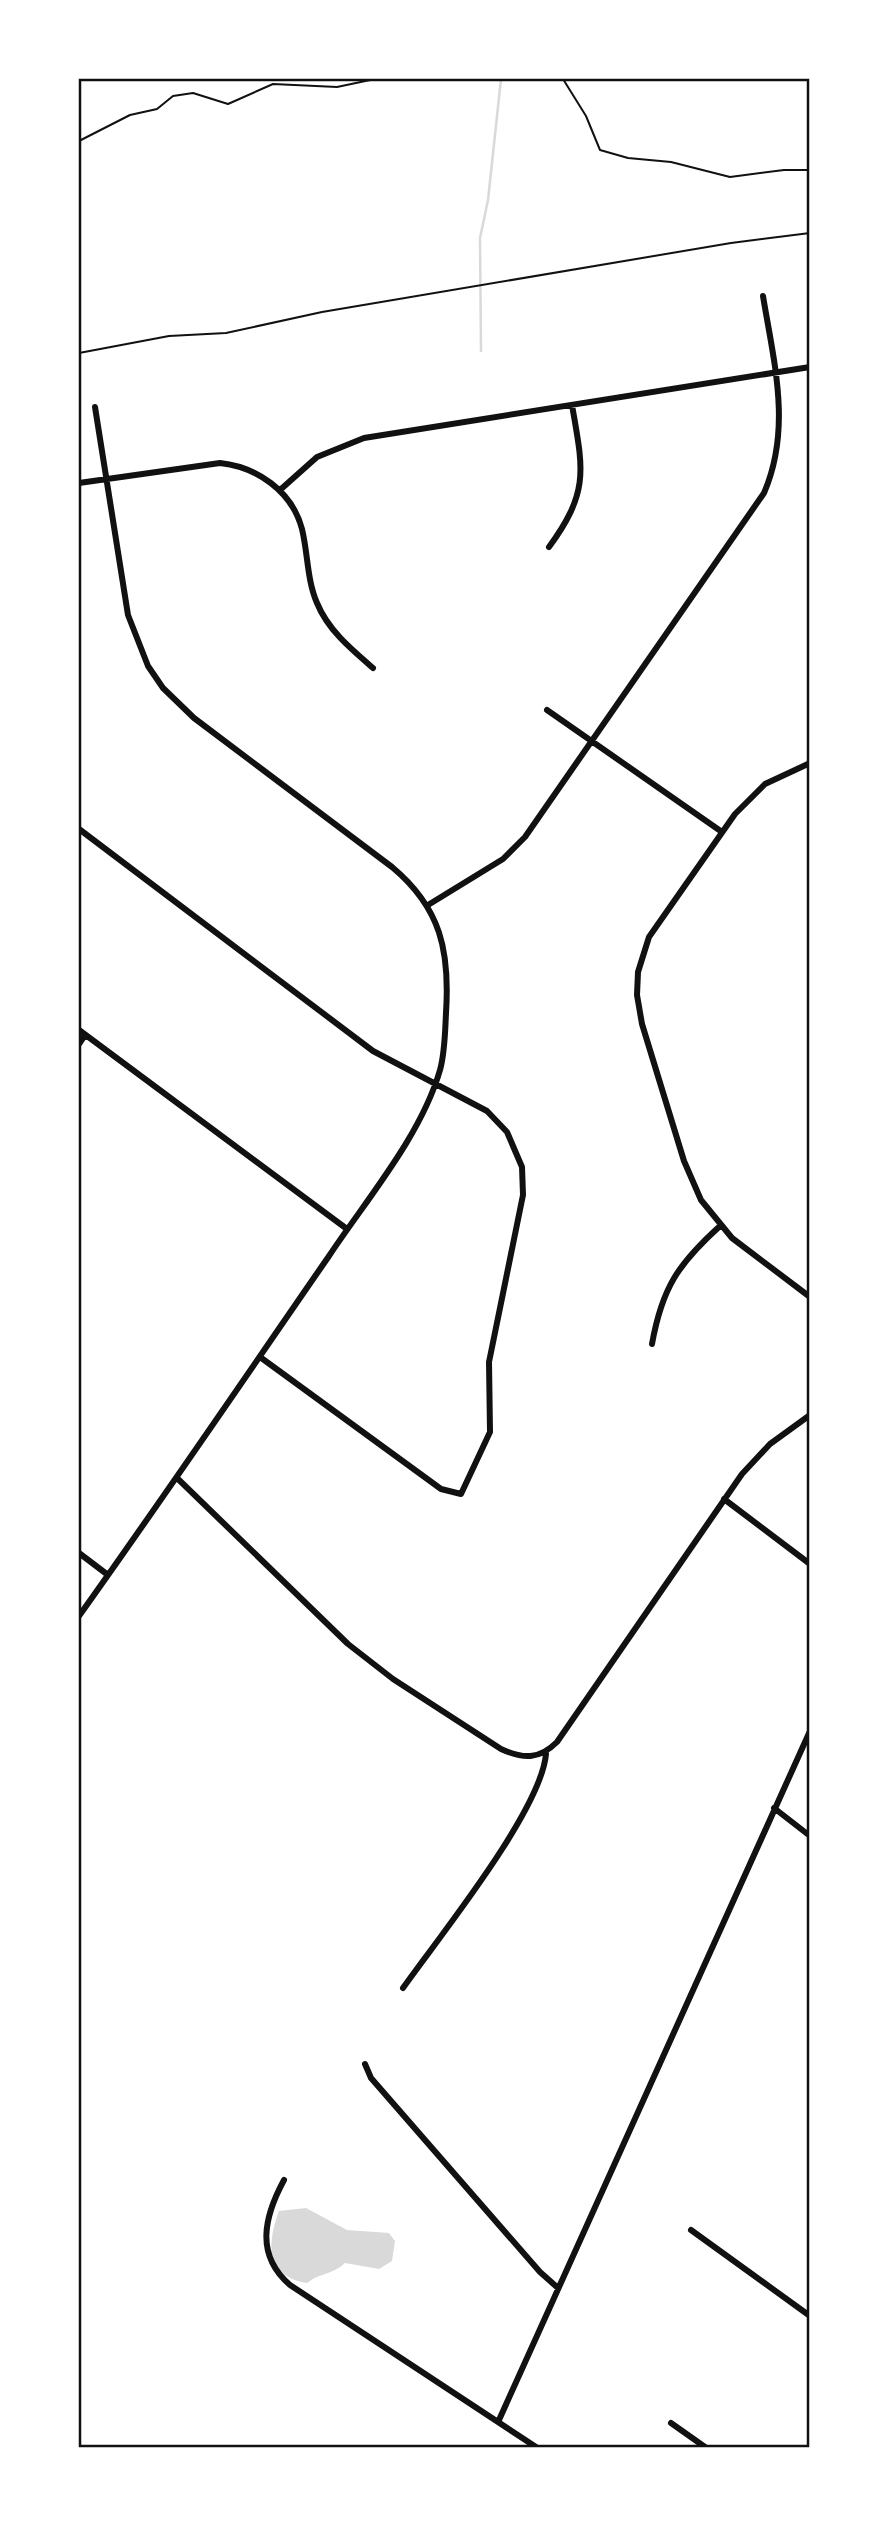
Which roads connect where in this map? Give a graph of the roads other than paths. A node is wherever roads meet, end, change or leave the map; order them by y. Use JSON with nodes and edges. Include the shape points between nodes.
{"nodes":[{"id":1,"x":763,"y":296,"type":"dead end"},
{"id":2,"x":810,"y":367,"type":"edge"},
{"id":3,"x":775,"y":372,"type":"junction"},
{"id":4,"x":572,"y":405,"type":"junction"},
{"id":5,"x":95,"y":407,"type":"dead end"},
{"id":6,"x":107,"y":479,"type":"junction"},
{"id":7,"x":79,"y":483,"type":"edge"},
{"id":8,"x":280,"y":490,"type":"junction"},
{"id":9,"x":549,"y":547,"type":"dead end"},
{"id":10,"x":373,"y":668,"type":"dead end"},
{"id":11,"x":547,"y":710,"type":"dead end"},
{"id":12,"x":593,"y":741,"type":"junction"},
{"id":13,"x":810,"y":763,"type":"edge"},
{"id":14,"x":79,"y":829,"type":"edge"},
{"id":15,"x":722,"y":832,"type":"junction"},
{"id":16,"x":428,"y":905,"type":"junction"},
{"id":17,"x":79,"y":1030,"type":"edge"},
{"id":18,"x":85,"y":1035,"type":"junction"},
{"id":19,"x":79,"y":1044,"type":"edge"},
{"id":20,"x":435,"y":1084,"type":"junction"},
{"id":21,"x":720,"y":1226,"type":"junction"},
{"id":22,"x":347,"y":1229,"type":"junction"},
{"id":23,"x":810,"y":1297,"type":"edge"},
{"id":24,"x":652,"y":1344,"type":"dead end"},
{"id":25,"x":260,"y":1357,"type":"junction"},
{"id":26,"x":810,"y":1415,"type":"edge"},
{"id":27,"x":177,"y":1478,"type":"junction"},
{"id":28,"x":724,"y":1499,"type":"junction"},
{"id":29,"x":79,"y":1553,"type":"edge"},
{"id":30,"x":810,"y":1564,"type":"edge"},
{"id":31,"x":108,"y":1575,"type":"junction"},
{"id":32,"x":79,"y":1616,"type":"edge"},
{"id":33,"x":810,"y":1731,"type":"edge"},
{"id":34,"x":546,"y":1754,"type":"junction"},
{"id":35,"x":774,"y":1808,"type":"junction"},
{"id":36,"x":810,"y":1836,"type":"edge"},
{"id":37,"x":403,"y":1988,"type":"dead end"},
{"id":38,"x":365,"y":2064,"type":"dead end"},
{"id":39,"x":284,"y":2180,"type":"dead end"},
{"id":40,"x":691,"y":2230,"type":"dead end"},
{"id":41,"x":558,"y":2288,"type":"junction"},
{"id":42,"x":810,"y":2316,"type":"edge"},
{"id":43,"x":499,"y":2420,"type":"junction"},
{"id":44,"x":671,"y":2423,"type":"dead end"},
{"id":45,"x":536,"y":2447,"type":"edge"},
{"id":46,"x":705,"y":2447,"type":"edge"}],
"edges":[{"from":1,"to":3,"type":"street"},
{"from":2,"to":3,"type":"street"},
{"from":3,"to":4,"type":"street"},
{"from":3,"to":12,"type":"street","via":[[780,433],[764,493]]},
{"from":4,"to":8,"type":"street","via":[[353,441],[317,457]]},
{"from":4,"to":9,"type":"street","via":[[581,481],[569,518]]},
{"from":5,"to":6,"type":"street"},
{"from":6,"to":7,"type":"street"},
{"from":6,"to":8,"type":"street","via":[[220,463],[251,470]]},
{"from":6,"to":16,"type":"street","via":[[125,599],[139,648],[163,688],[215,734],[392,867]]},
{"from":8,"to":10,"type":"street","via":[[302,529],[318,606],[336,634]]},
{"from":11,"to":12,"type":"street"},
{"from":12,"to":15,"type":"street"},
{"from":12,"to":16,"type":"street","via":[[513,850]]},
{"from":13,"to":15,"type":"street","via":[[765,784]]},
{"from":14,"to":20,"type":"street","via":[[373,1051]]},
{"from":15,"to":21,"type":"street","via":[[649,937],[636,995],[691,1182]]},
{"from":16,"to":20,"type":"street","via":[[444,944],[447,968],[444,1051]]},
{"from":17,"to":18,"type":"street"},
{"from":18,"to":19,"type":"street"},
{"from":18,"to":22,"type":"street"},
{"from":20,"to":22,"type":"street","via":[[396,1158]]},
{"from":20,"to":25,"type":"street","via":[[497,1119],[519,1156],[523,1180],[521,1211],[489,1362],[490,1432],[465,1488],[461,1494],[441,1489]]},
{"from":21,"to":23,"type":"street"},
{"from":21,"to":24,"type":"street","via":[[671,1279]]},
{"from":22,"to":25,"type":"street"},
{"from":25,"to":27,"type":"street"},
{"from":26,"to":28,"type":"street","via":[[770,1444]]},
{"from":27,"to":31,"type":"street"},
{"from":27,"to":34,"type":"street","via":[[348,1644],[393,1679],[501,1749],[524,1758]]},
{"from":28,"to":30,"type":"street"},
{"from":28,"to":34,"type":"street"},
{"from":29,"to":31,"type":"street"},
{"from":31,"to":32,"type":"street"},
{"from":33,"to":35,"type":"street"},
{"from":34,"to":37,"type":"street","via":[[541,1776],[513,1830]]},
{"from":35,"to":36,"type":"street"},
{"from":35,"to":41,"type":"street"},
{"from":38,"to":41,"type":"street","via":[[371,2078]]},
{"from":39,"to":43,"type":"street","via":[[273,2200],[266,2244],[277,2274]]},
{"from":40,"to":42,"type":"street"},
{"from":41,"to":43,"type":"street"},
{"from":43,"to":45,"type":"street"},
{"from":44,"to":46,"type":"street"}]}
